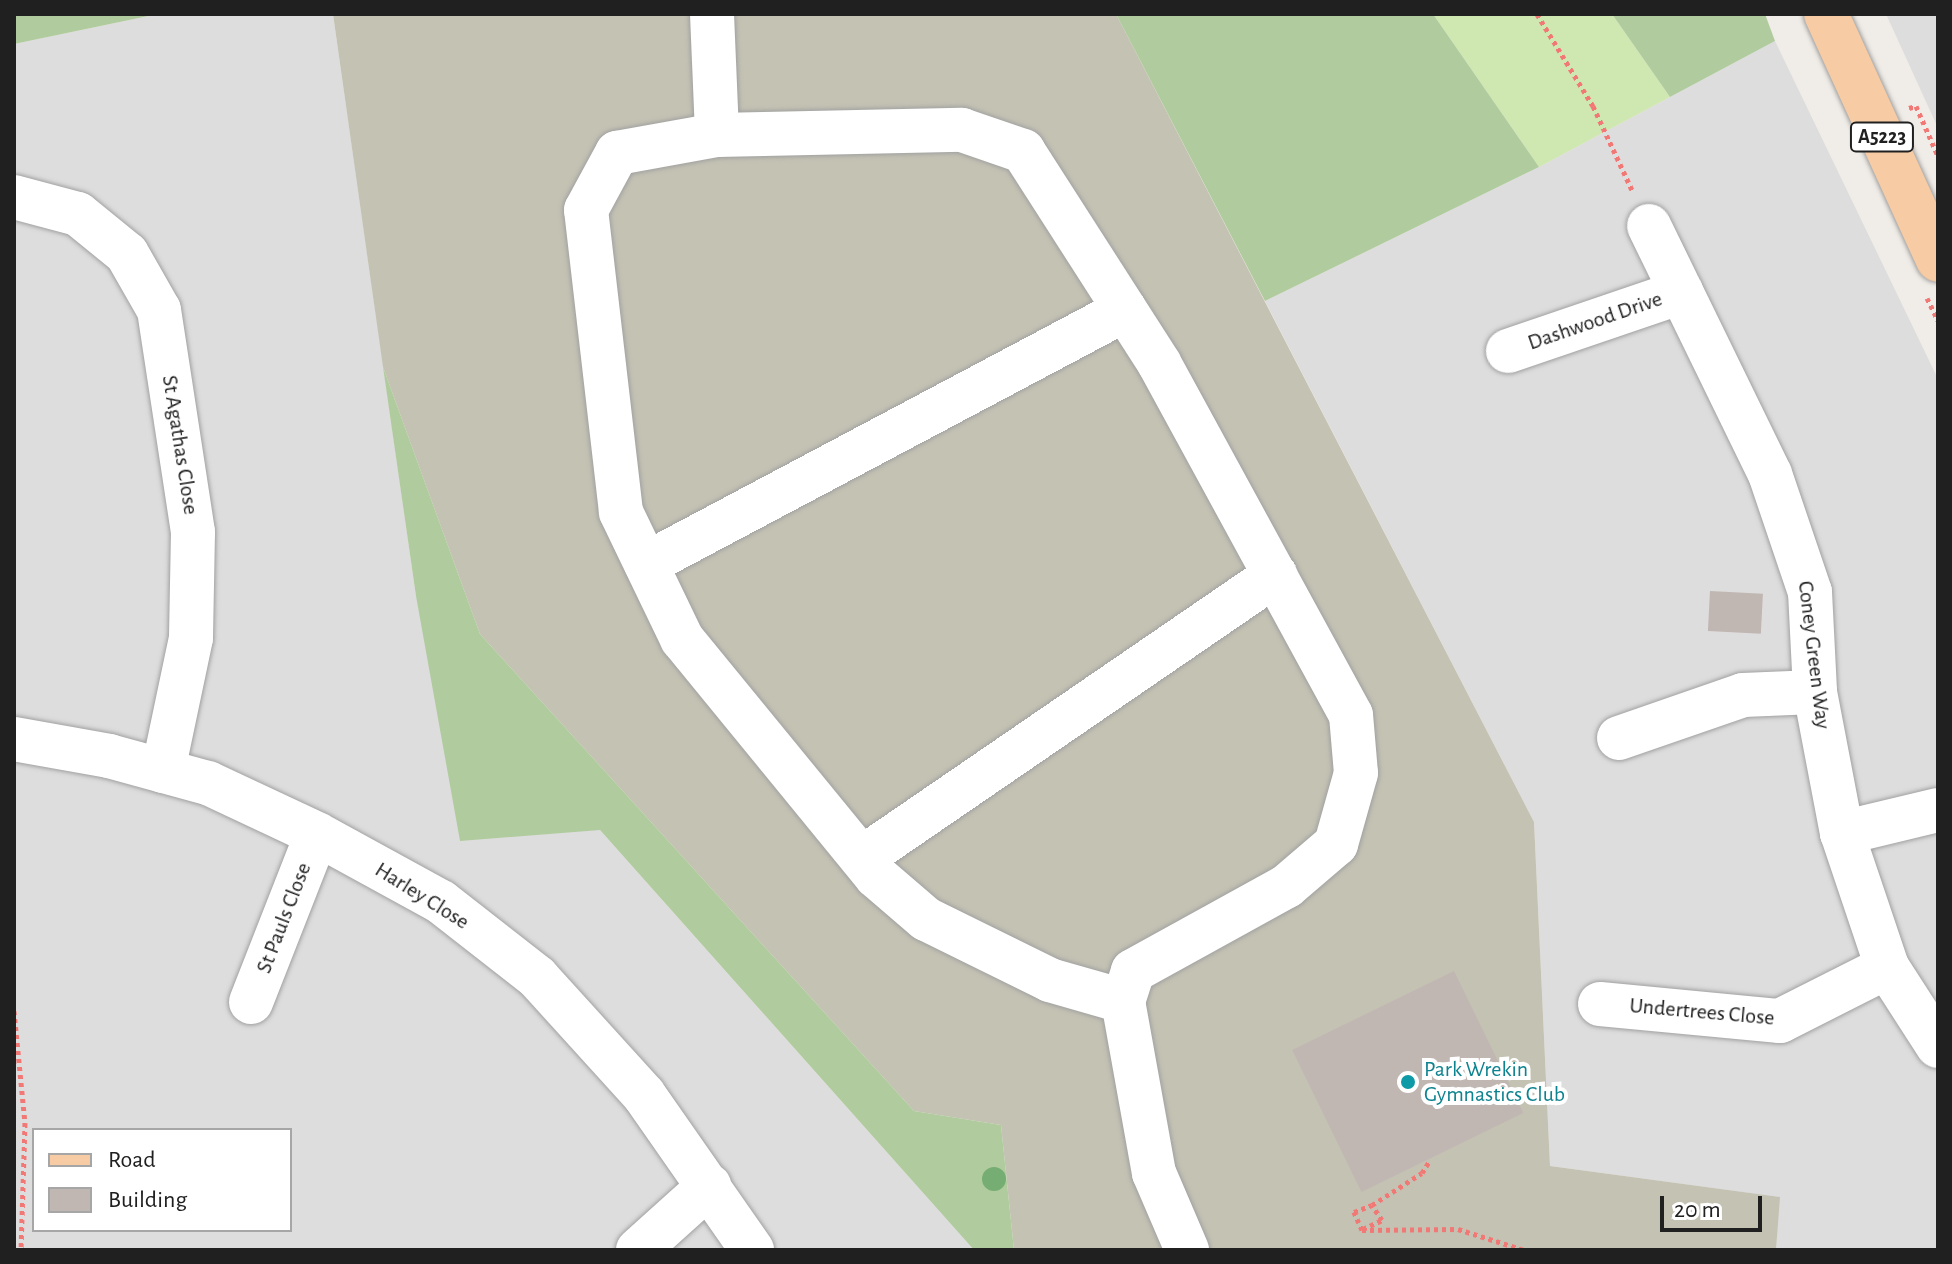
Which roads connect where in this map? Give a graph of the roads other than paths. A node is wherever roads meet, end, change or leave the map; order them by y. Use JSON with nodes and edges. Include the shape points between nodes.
{"nodes":[{"id":1,"x":712,"y":14,"type":"edge"},
{"id":2,"x":1826,"y":14,"type":"edge"},
{"id":3,"x":717,"y":135,"type":"junction"},
{"id":4,"x":14,"y":197,"type":"edge"},
{"id":5,"x":1649,"y":226,"type":"road end"},
{"id":6,"x":1938,"y":260,"type":"edge"},
{"id":7,"x":1681,"y":292,"type":"junction"},
{"id":8,"x":1125,"y":310,"type":"junction"},
{"id":9,"x":1508,"y":351,"type":"dead end"},
{"id":10,"x":646,"y":564,"type":"junction"},
{"id":11,"x":1275,"y":575,"type":"junction"},
{"id":12,"x":1815,"y":692,"type":"junction"},
{"id":13,"x":1619,"y":738,"type":"dead end"},
{"id":14,"x":14,"y":739,"type":"edge"},
{"id":15,"x":163,"y":771,"type":"junction"},
{"id":16,"x":1938,"y":810,"type":"edge"},
{"id":17,"x":1842,"y":833,"type":"junction"},
{"id":18,"x":317,"y":834,"type":"junction"},
{"id":19,"x":862,"y":858,"type":"junction"},
{"id":20,"x":1887,"y":967,"type":"junction"},
{"id":21,"x":1123,"y":1001,"type":"junction"},
{"id":22,"x":251,"y":1002,"type":"dead end"},
{"id":23,"x":1600,"y":1004,"type":"dead end"},
{"id":24,"x":1938,"y":1046,"type":"edge"},
{"id":25,"x":709,"y":1186,"type":"junction"},
{"id":26,"x":638,"y":1250,"type":"edge"},
{"id":27,"x":752,"y":1250,"type":"edge"},
{"id":28,"x":1187,"y":1250,"type":"edge"}],
"edges":[{"from":1,"to":3,"type":"street"},
{"from":2,"to":6,"type":"main road","number":"A5223"},
{"from":3,"to":8,"type":"street","via":[[962,130],[1023,151]]},
{"from":3,"to":10,"type":"street","via":[[617,153],[586,210],[621,512]]},
{"from":4,"to":15,"type":"street","name":"St Agathas Close","via":[[78,214],[127,254],[159,310],[193,532],[191,638]]},
{"from":5,"to":7,"type":"street","name":"Coney Green Way"},
{"from":7,"to":9,"type":"street","name":"Dashwood Drive"},
{"from":7,"to":12,"type":"street","name":"Coney Green Way","via":[[1770,474],[1810,592]]},
{"from":8,"to":10,"type":"street"},
{"from":8,"to":11,"type":"street"},
{"from":10,"to":19,"type":"street","via":[[682,639]]},
{"from":11,"to":19,"type":"street"},
{"from":11,"to":21,"type":"street","via":[[1351,715],[1356,773],[1336,844],[1287,886],[1133,971]]},
{"from":12,"to":13,"type":"street","via":[[1743,695]]},
{"from":12,"to":17,"type":"street","name":"Coney Green Way"},
{"from":14,"to":15,"type":"street","name":"Harley Close"},
{"from":15,"to":18,"type":"street","name":"Harley Close","via":[[208,783]]},
{"from":16,"to":17,"type":"street"},
{"from":17,"to":20,"type":"street","name":"Coney Green Way"},
{"from":18,"to":22,"type":"street","name":"St Pauls Close"},
{"from":18,"to":25,"type":"street","name":"Harley Close","via":[[441,902],[537,977],[644,1095]]},
{"from":19,"to":21,"type":"street","via":[[926,919],[1050,980]]},
{"from":20,"to":23,"type":"street","name":"Undertrees Close","via":[[1780,1021]]},
{"from":20,"to":24,"type":"street","name":"Coney Green Way"},
{"from":21,"to":28,"type":"street","via":[[1154,1173]]},
{"from":25,"to":26,"type":"street"},
{"from":25,"to":27,"type":"street","name":"Harley Close"}]}
